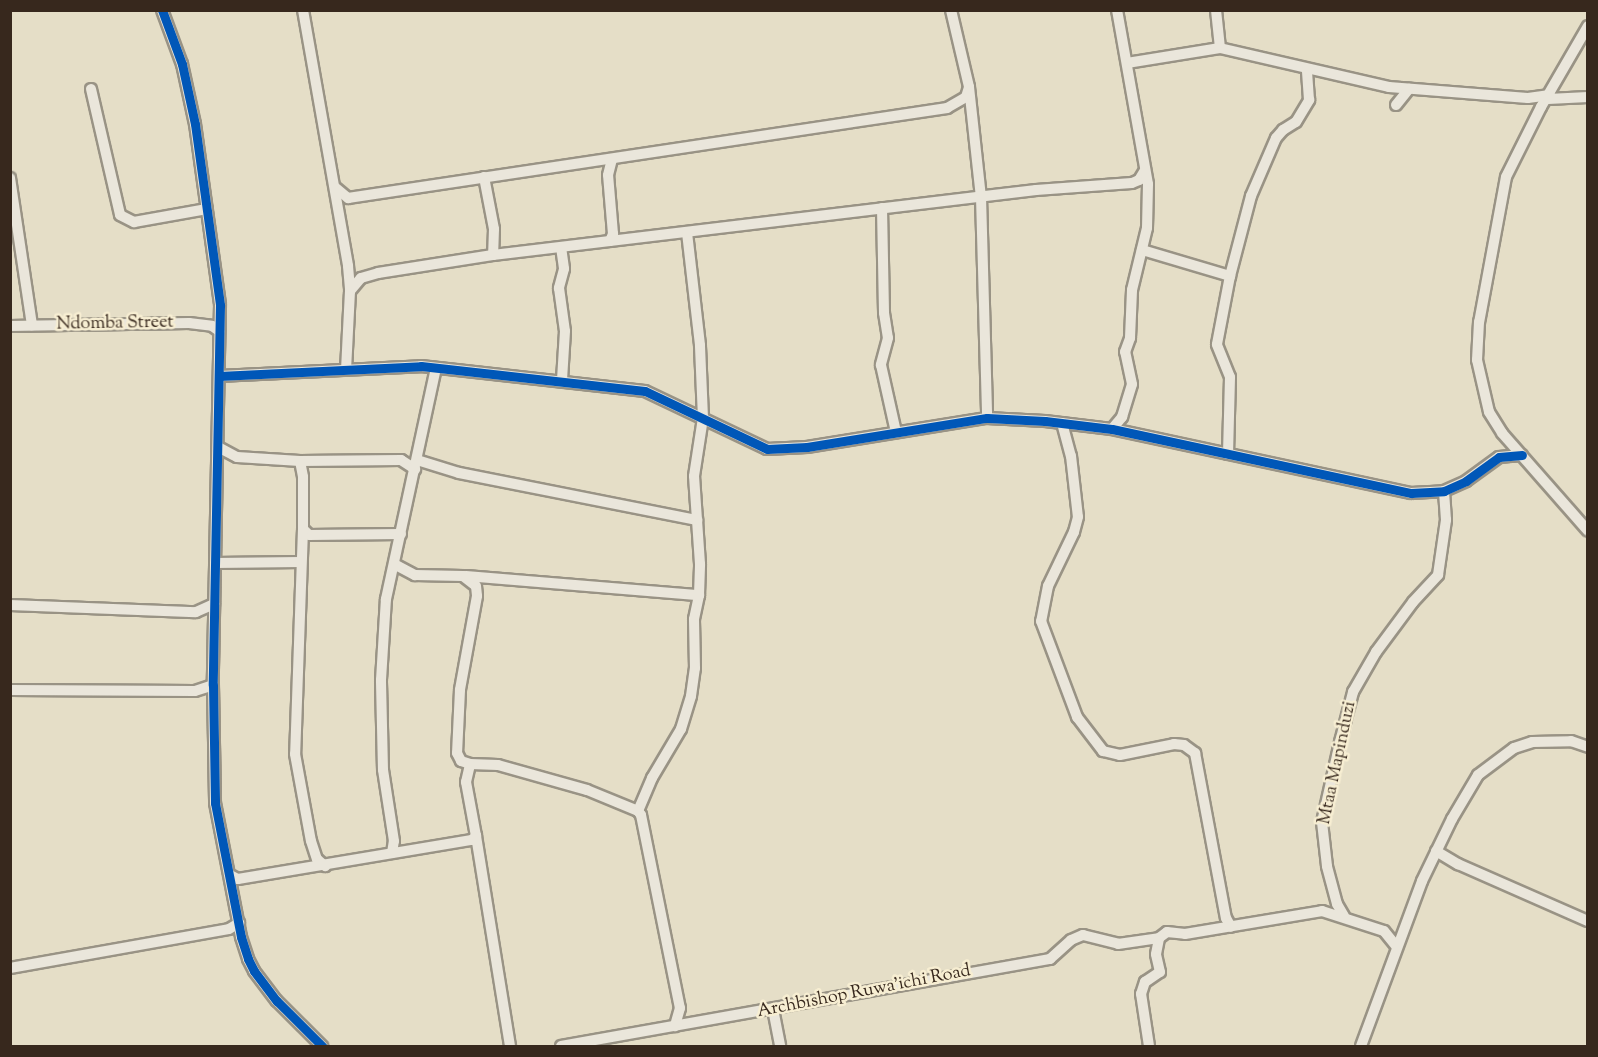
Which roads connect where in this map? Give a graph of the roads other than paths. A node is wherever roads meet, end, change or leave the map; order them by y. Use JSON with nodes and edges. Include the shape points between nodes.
{"nodes":[{"id":1,"x":162,"y":10,"type":"edge"},
{"id":2,"x":303,"y":10,"type":"edge"},
{"id":3,"x":951,"y":10,"type":"edge"},
{"id":4,"x":1117,"y":10,"type":"edge"},
{"id":5,"x":1216,"y":10,"type":"edge"},
{"id":6,"x":1587,"y":26,"type":"edge"},
{"id":7,"x":1220,"y":48,"type":"junction"},
{"id":8,"x":1127,"y":63,"type":"junction"},
{"id":9,"x":1307,"y":69,"type":"junction"},
{"id":10,"x":969,"y":87,"type":"junction"},
{"id":11,"x":91,"y":89,"type":"dead end"},
{"id":12,"x":1409,"y":89,"type":"junction"},
{"id":13,"x":1549,"y":97,"type":"junction"},
{"id":14,"x":1587,"y":97,"type":"edge"},
{"id":15,"x":1528,"y":98,"type":"junction"},
{"id":16,"x":1396,"y":105,"type":"dead end"},
{"id":17,"x":1539,"y":111,"type":"junction"},
{"id":18,"x":612,"y":159,"type":"junction"},
{"id":19,"x":1145,"y":170,"type":"junction"},
{"id":20,"x":484,"y":177,"type":"junction"},
{"id":21,"x":10,"y":178,"type":"edge"},
{"id":22,"x":336,"y":188,"type":"junction"},
{"id":23,"x":981,"y":197,"type":"junction"},
{"id":24,"x":348,"y":198,"type":"junction"},
{"id":25,"x":339,"y":207,"type":"junction"},
{"id":26,"x":882,"y":207,"type":"junction"},
{"id":27,"x":207,"y":209,"type":"junction"},
{"id":28,"x":687,"y":233,"type":"junction"},
{"id":29,"x":610,"y":241,"type":"junction"},
{"id":30,"x":561,"y":247,"type":"junction"},
{"id":31,"x":1142,"y":250,"type":"junction"},
{"id":32,"x":493,"y":255,"type":"junction"},
{"id":33,"x":348,"y":266,"type":"junction"},
{"id":34,"x":1230,"y":276,"type":"junction"},
{"id":35,"x":361,"y":278,"type":"junction"},
{"id":36,"x":351,"y":291,"type":"junction"},
{"id":37,"x":32,"y":325,"type":"junction"},
{"id":38,"x":10,"y":326,"type":"edge"},
{"id":39,"x":219,"y":331,"type":"junction"},
{"id":40,"x":436,"y":368,"type":"junction"},
{"id":41,"x":346,"y":369,"type":"junction"},
{"id":42,"x":219,"y":376,"type":"junction"},
{"id":43,"x":562,"y":380,"type":"junction"},
{"id":44,"x":703,"y":418,"type":"junction"},
{"id":45,"x":987,"y":418,"type":"junction"},
{"id":46,"x":1062,"y":423,"type":"junction"},
{"id":47,"x":1112,"y":429,"type":"junction"},
{"id":48,"x":896,"y":432,"type":"junction"},
{"id":49,"x":1507,"y":438,"type":"junction"},
{"id":50,"x":218,"y":447,"type":"junction"},
{"id":51,"x":1228,"y":454,"type":"junction"},
{"id":52,"x":1522,"y":455,"type":"junction"},
{"id":53,"x":1499,"y":457,"type":"junction"},
{"id":54,"x":300,"y":461,"type":"junction"},
{"id":55,"x":416,"y":465,"type":"junction"},
{"id":56,"x":1444,"y":491,"type":"junction"},
{"id":57,"x":697,"y":520,"type":"junction"},
{"id":58,"x":303,"y":529,"type":"junction"},
{"id":59,"x":1587,"y":531,"type":"edge"},
{"id":60,"x":401,"y":534,"type":"junction"},
{"id":61,"x":301,"y":562,"type":"junction"},
{"id":62,"x":215,"y":563,"type":"junction"},
{"id":63,"x":394,"y":564,"type":"junction"},
{"id":64,"x":463,"y":576,"type":"junction"},
{"id":65,"x":699,"y":595,"type":"junction"},
{"id":66,"x":10,"y":604,"type":"edge"},
{"id":67,"x":214,"y":604,"type":"junction"},
{"id":68,"x":213,"y":685,"type":"junction"},
{"id":69,"x":10,"y":690,"type":"edge"},
{"id":70,"x":1587,"y":747,"type":"edge"},
{"id":71,"x":470,"y":764,"type":"junction"},
{"id":72,"x":638,"y":811,"type":"junction"},
{"id":73,"x":476,"y":836,"type":"junction"},
{"id":74,"x":1436,"y":851,"type":"junction"},
{"id":75,"x":392,"y":854,"type":"junction"},
{"id":76,"x":325,"y":866,"type":"junction"},
{"id":77,"x":230,"y":875,"type":"junction"},
{"id":78,"x":1344,"y":916,"type":"junction"},
{"id":79,"x":1587,"y":921,"type":"edge"},
{"id":80,"x":239,"y":923,"type":"junction"},
{"id":81,"x":1227,"y":925,"type":"junction"},
{"id":82,"x":1404,"y":929,"type":"junction"},
{"id":83,"x":1384,"y":931,"type":"junction"},
{"id":84,"x":1158,"y":938,"type":"junction"},
{"id":85,"x":1396,"y":946,"type":"junction"},
{"id":86,"x":10,"y":968,"type":"edge"},
{"id":87,"x":773,"y":1009,"type":"junction"},
{"id":88,"x":675,"y":1026,"type":"junction"},
{"id":89,"x":322,"y":1047,"type":"edge"},
{"id":90,"x":510,"y":1047,"type":"edge"},
{"id":91,"x":561,"y":1047,"type":"edge"},
{"id":92,"x":780,"y":1047,"type":"edge"},
{"id":93,"x":1149,"y":1047,"type":"edge"},
{"id":94,"x":1361,"y":1047,"type":"edge"}],
"edges":[{"from":1,"to":27,"type":"street","via":[[183,64]]},
{"from":2,"to":22,"type":"street"},
{"from":3,"to":10,"type":"street"},
{"from":4,"to":8,"type":"street"},
{"from":5,"to":7,"type":"street"},
{"from":6,"to":13,"type":"street"},
{"from":7,"to":8,"type":"street"},
{"from":7,"to":9,"type":"street"},
{"from":8,"to":19,"type":"street"},
{"from":9,"to":12,"type":"street"},
{"from":9,"to":34,"type":"street","via":[[1309,100],[1296,122],[1276,138],[1251,196]]},
{"from":10,"to":18,"type":"street","via":[[959,104],[947,108]]},
{"from":10,"to":23,"type":"street"},
{"from":11,"to":27,"type":"street","via":[[120,215],[134,222]]},
{"from":12,"to":15,"type":"street"},
{"from":12,"to":16,"type":"street"},
{"from":13,"to":14,"type":"street"},
{"from":13,"to":15,"type":"street"},
{"from":13,"to":17,"type":"street"},
{"from":15,"to":17,"type":"street"},
{"from":17,"to":49,"type":"street","via":[[1506,177],[1479,322],[1477,360],[1481,386],[1489,412]]},
{"from":18,"to":20,"type":"street"},
{"from":18,"to":29,"type":"street","via":[[608,174],[613,234]]},
{"from":19,"to":23,"type":"street","via":[[1132,183]]},
{"from":19,"to":31,"type":"street","via":[[1147,228]]},
{"from":20,"to":24,"type":"street"},
{"from":20,"to":32,"type":"street","via":[[494,229]]},
{"from":21,"to":37,"type":"street"},
{"from":22,"to":24,"type":"street"},
{"from":22,"to":25,"type":"street"},
{"from":23,"to":26,"type":"street"},
{"from":23,"to":45,"type":"street"},
{"from":24,"to":25,"type":"street"},
{"from":25,"to":33,"type":"street"},
{"from":26,"to":28,"type":"street"},
{"from":26,"to":48,"type":"street","via":[[888,338],[880,365]]},
{"from":27,"to":39,"type":"street","via":[[216,262]]},
{"from":28,"to":29,"type":"street"},
{"from":28,"to":44,"type":"street","via":[[700,345]]},
{"from":29,"to":30,"type":"street"},
{"from":30,"to":32,"type":"street"},
{"from":30,"to":43,"type":"street","via":[[564,269],[559,288],[565,331]]},
{"from":31,"to":34,"type":"street"},
{"from":31,"to":47,"type":"street","via":[[1132,290],[1130,338],[1125,352],[1132,384],[1122,417]]},
{"from":32,"to":35,"type":"street"},
{"from":33,"to":35,"type":"street"},
{"from":33,"to":36,"type":"street"},
{"from":34,"to":51,"type":"street","via":[[1217,344],[1230,377]]},
{"from":35,"to":36,"type":"street"},
{"from":36,"to":41,"type":"street"},
{"from":37,"to":38,"type":"street","name":"Ndomba Street"},
{"from":37,"to":39,"type":"street","name":"Ndomba Street","via":[[189,323],[212,326]]},
{"from":39,"to":42,"type":"street"},
{"from":40,"to":41,"type":"street"},
{"from":40,"to":43,"type":"street"},
{"from":40,"to":55,"type":"street"},
{"from":41,"to":42,"type":"street"},
{"from":42,"to":50,"type":"street"},
{"from":43,"to":44,"type":"street","via":[[645,391]]},
{"from":44,"to":48,"type":"street","via":[[767,449],[807,447]]},
{"from":44,"to":57,"type":"street","via":[[694,476]]},
{"from":45,"to":46,"type":"street"},
{"from":45,"to":48,"type":"street"},
{"from":46,"to":47,"type":"street"},
{"from":46,"to":81,"type":"street","via":[[1071,456],[1078,517],[1048,586],[1041,621],[1077,717],[1103,751],[1120,755],[1174,744],[1184,745],[1195,753]]},
{"from":47,"to":51,"type":"street"},
{"from":49,"to":52,"type":"street"},
{"from":49,"to":53,"type":"street"},
{"from":50,"to":54,"type":"street","via":[[237,457]]},
{"from":50,"to":62,"type":"street"},
{"from":51,"to":56,"type":"street","via":[[1375,488],[1427,494]]},
{"from":52,"to":53,"type":"street"},
{"from":52,"to":59,"type":"street"},
{"from":53,"to":56,"type":"street","via":[[1466,481]]},
{"from":54,"to":55,"type":"street","via":[[401,460]]},
{"from":54,"to":58,"type":"street"},
{"from":55,"to":57,"type":"street"},
{"from":55,"to":60,"type":"street"},
{"from":56,"to":78,"type":"street","name":"Mtaa Mapinduzi","via":[[1446,520],[1437,575],[1376,652],[1353,692],[1340,742],[1322,822],[1327,866],[1336,904]]},
{"from":57,"to":65,"type":"street"},
{"from":58,"to":60,"type":"street","via":[[315,536]]},
{"from":58,"to":61,"type":"street"},
{"from":60,"to":63,"type":"street"},
{"from":61,"to":62,"type":"street"},
{"from":61,"to":76,"type":"street","via":[[296,753],[311,841],[317,859]]},
{"from":62,"to":67,"type":"street"},
{"from":63,"to":64,"type":"street","via":[[415,575]]},
{"from":63,"to":75,"type":"street","via":[[386,599],[381,680],[383,770],[394,841]]},
{"from":64,"to":65,"type":"street"},
{"from":64,"to":71,"type":"street","via":[[476,586],[477,596],[460,690],[457,753],[460,761]]},
{"from":65,"to":72,"type":"street","via":[[694,619],[691,696],[681,729]]},
{"from":66,"to":67,"type":"street","via":[[196,612]]},
{"from":67,"to":68,"type":"street"},
{"from":68,"to":69,"type":"street","via":[[195,691]]},
{"from":68,"to":77,"type":"street","via":[[215,802]]},
{"from":70,"to":74,"type":"street","via":[[1570,741],[1532,742],[1514,748],[1484,768]]},
{"from":71,"to":72,"type":"street","via":[[498,765],[587,790]]},
{"from":71,"to":73,"type":"street","via":[[466,782]]},
{"from":72,"to":88,"type":"street","via":[[680,1008]]},
{"from":73,"to":75,"type":"street","via":[[466,842]]},
{"from":73,"to":90,"type":"street"},
{"from":74,"to":79,"type":"street"},
{"from":74,"to":82,"type":"street"},
{"from":75,"to":76,"type":"street"},
{"from":76,"to":77,"type":"street","via":[[238,879]]},
{"from":77,"to":80,"type":"street"},
{"from":78,"to":81,"type":"street","via":[[1322,911]]},
{"from":78,"to":83,"type":"street"},
{"from":80,"to":86,"type":"street","via":[[229,929]]},
{"from":80,"to":89,"type":"street","via":[[254,971]]},
{"from":81,"to":84,"type":"street","via":[[1185,934],[1167,932]]},
{"from":82,"to":83,"type":"street"},
{"from":82,"to":85,"type":"street"},
{"from":83,"to":85,"type":"street"},
{"from":84,"to":87,"type":"street","name":"Archbishop Ruwa'ichi Road","via":[[1118,944],[1083,935],[1071,940],[1050,959]]},
{"from":84,"to":93,"type":"street","via":[[1160,972],[1145,982],[1141,994]]},
{"from":85,"to":94,"type":"street"},
{"from":87,"to":88,"type":"street","name":"Archbishop Ruwa'ichi Road"},
{"from":87,"to":92,"type":"street"},
{"from":88,"to":91,"type":"street","name":"Archbishop Ruwa'ichi Road"}]}
